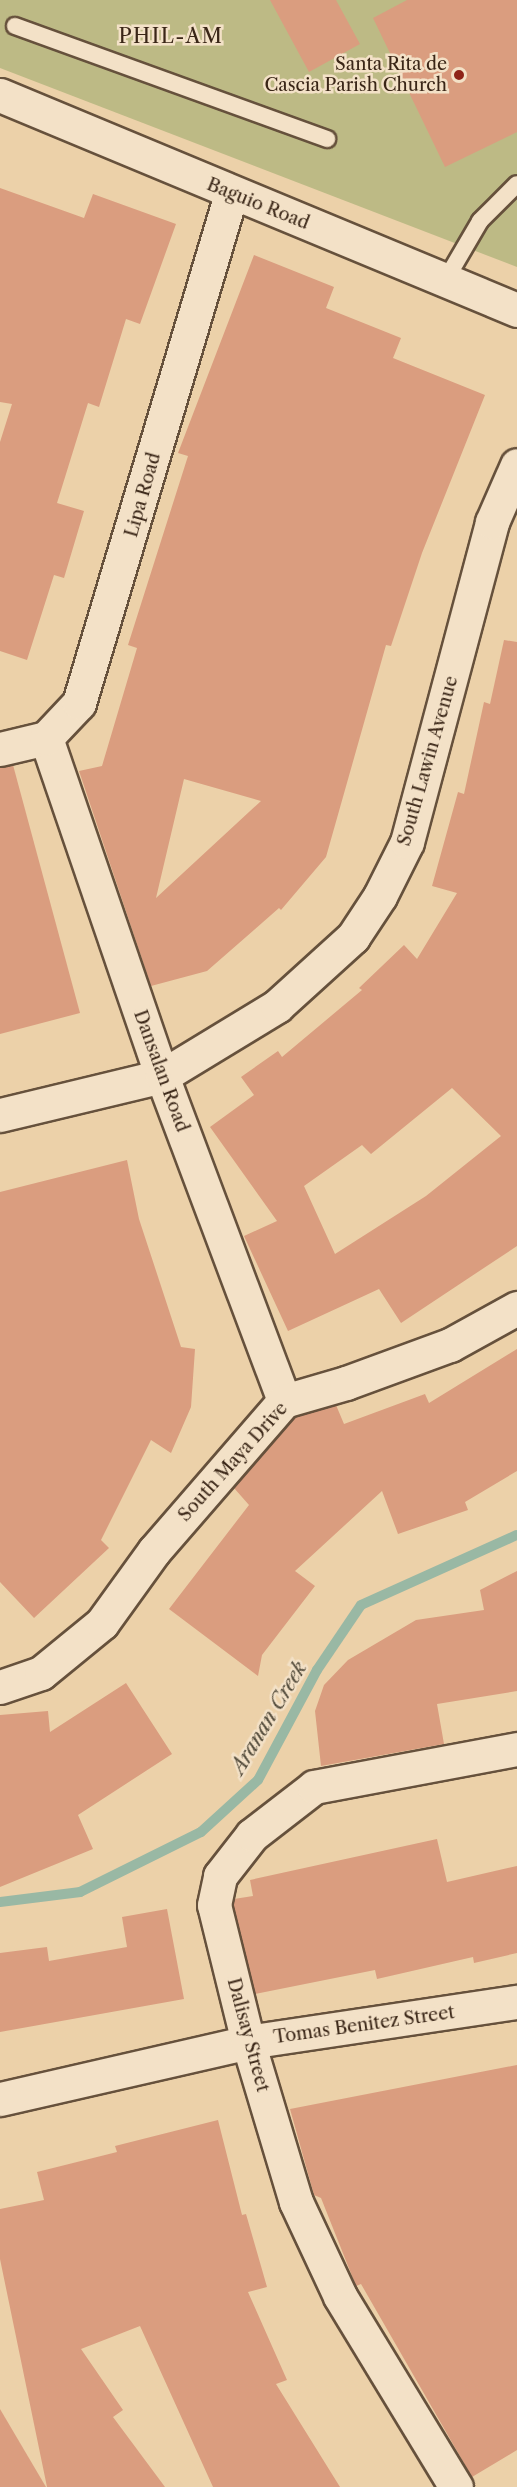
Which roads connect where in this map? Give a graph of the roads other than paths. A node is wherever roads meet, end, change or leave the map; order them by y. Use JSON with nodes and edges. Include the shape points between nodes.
{"nodes":[{"id":1,"x":15,"y":26,"type":"dead end"},
{"id":2,"x":0,"y":95,"type":"edge"},
{"id":3,"x":327,"y":139,"type":"dead end"},
{"id":4,"x":517,"y":184,"type":"edge"},
{"id":5,"x":231,"y":194,"type":"junction"},
{"id":6,"x":445,"y":281,"type":"junction"},
{"id":7,"x":517,"y":310,"type":"edge"},
{"id":8,"x":517,"y":465,"type":"edge"},
{"id":9,"x":46,"y":738,"type":"junction"},
{"id":10,"x":0,"y":749,"type":"edge"},
{"id":11,"x":162,"y":1076,"type":"junction"},
{"id":12,"x":0,"y":1115,"type":"edge"},
{"id":13,"x":517,"y":1308,"type":"edge"},
{"id":14,"x":284,"y":1401,"type":"junction"},
{"id":15,"x":0,"y":1687,"type":"edge"},
{"id":16,"x":517,"y":1749,"type":"edge"},
{"id":17,"x":517,"y":2002,"type":"edge"},
{"id":18,"x":248,"y":2042,"type":"junction"},
{"id":19,"x":0,"y":2098,"type":"edge"},
{"id":20,"x":456,"y":2487,"type":"edge"}],
"edges":[{"from":1,"to":3,"type":"lane"},
{"from":2,"to":5,"type":"street","name":"Baguio Road"},
{"from":4,"to":6,"type":"lane","via":[[480,221]]},
{"from":5,"to":6,"type":"street","name":"Baguio Road"},
{"from":5,"to":9,"type":"street","name":"Lipa Road","via":[[95,659],[79,703]]},
{"from":6,"to":7,"type":"street","name":"Baguio Road"},
{"from":8,"to":11,"type":"street","name":"South Lawin Avenue","via":[[492,522],[406,842],[380,896],[353,937],[277,1006]]},
{"from":9,"to":10,"type":"street"},
{"from":9,"to":11,"type":"street","name":"Dansalan Road"},
{"from":11,"to":12,"type":"street","name":"South Lawin Avenue"},
{"from":11,"to":14,"type":"street","name":"Dansalan Road"},
{"from":13,"to":14,"type":"street","name":"South Maya Drive","via":[[450,1345]]},
{"from":14,"to":15,"type":"street","name":"South Maya Drive","via":[[154,1551],[102,1623],[41,1673]]},
{"from":16,"to":18,"type":"street","name":"Dalisay Street","via":[[314,1787],[252,1835],[220,1875],[214,1905]]},
{"from":17,"to":18,"type":"street","name":"Tomas Benitez Street"},
{"from":18,"to":19,"type":"street","name":"Tomas Benitez Street"},
{"from":18,"to":20,"type":"street","name":"Dalisay Street","via":[[296,2202],[340,2296]]}]}
